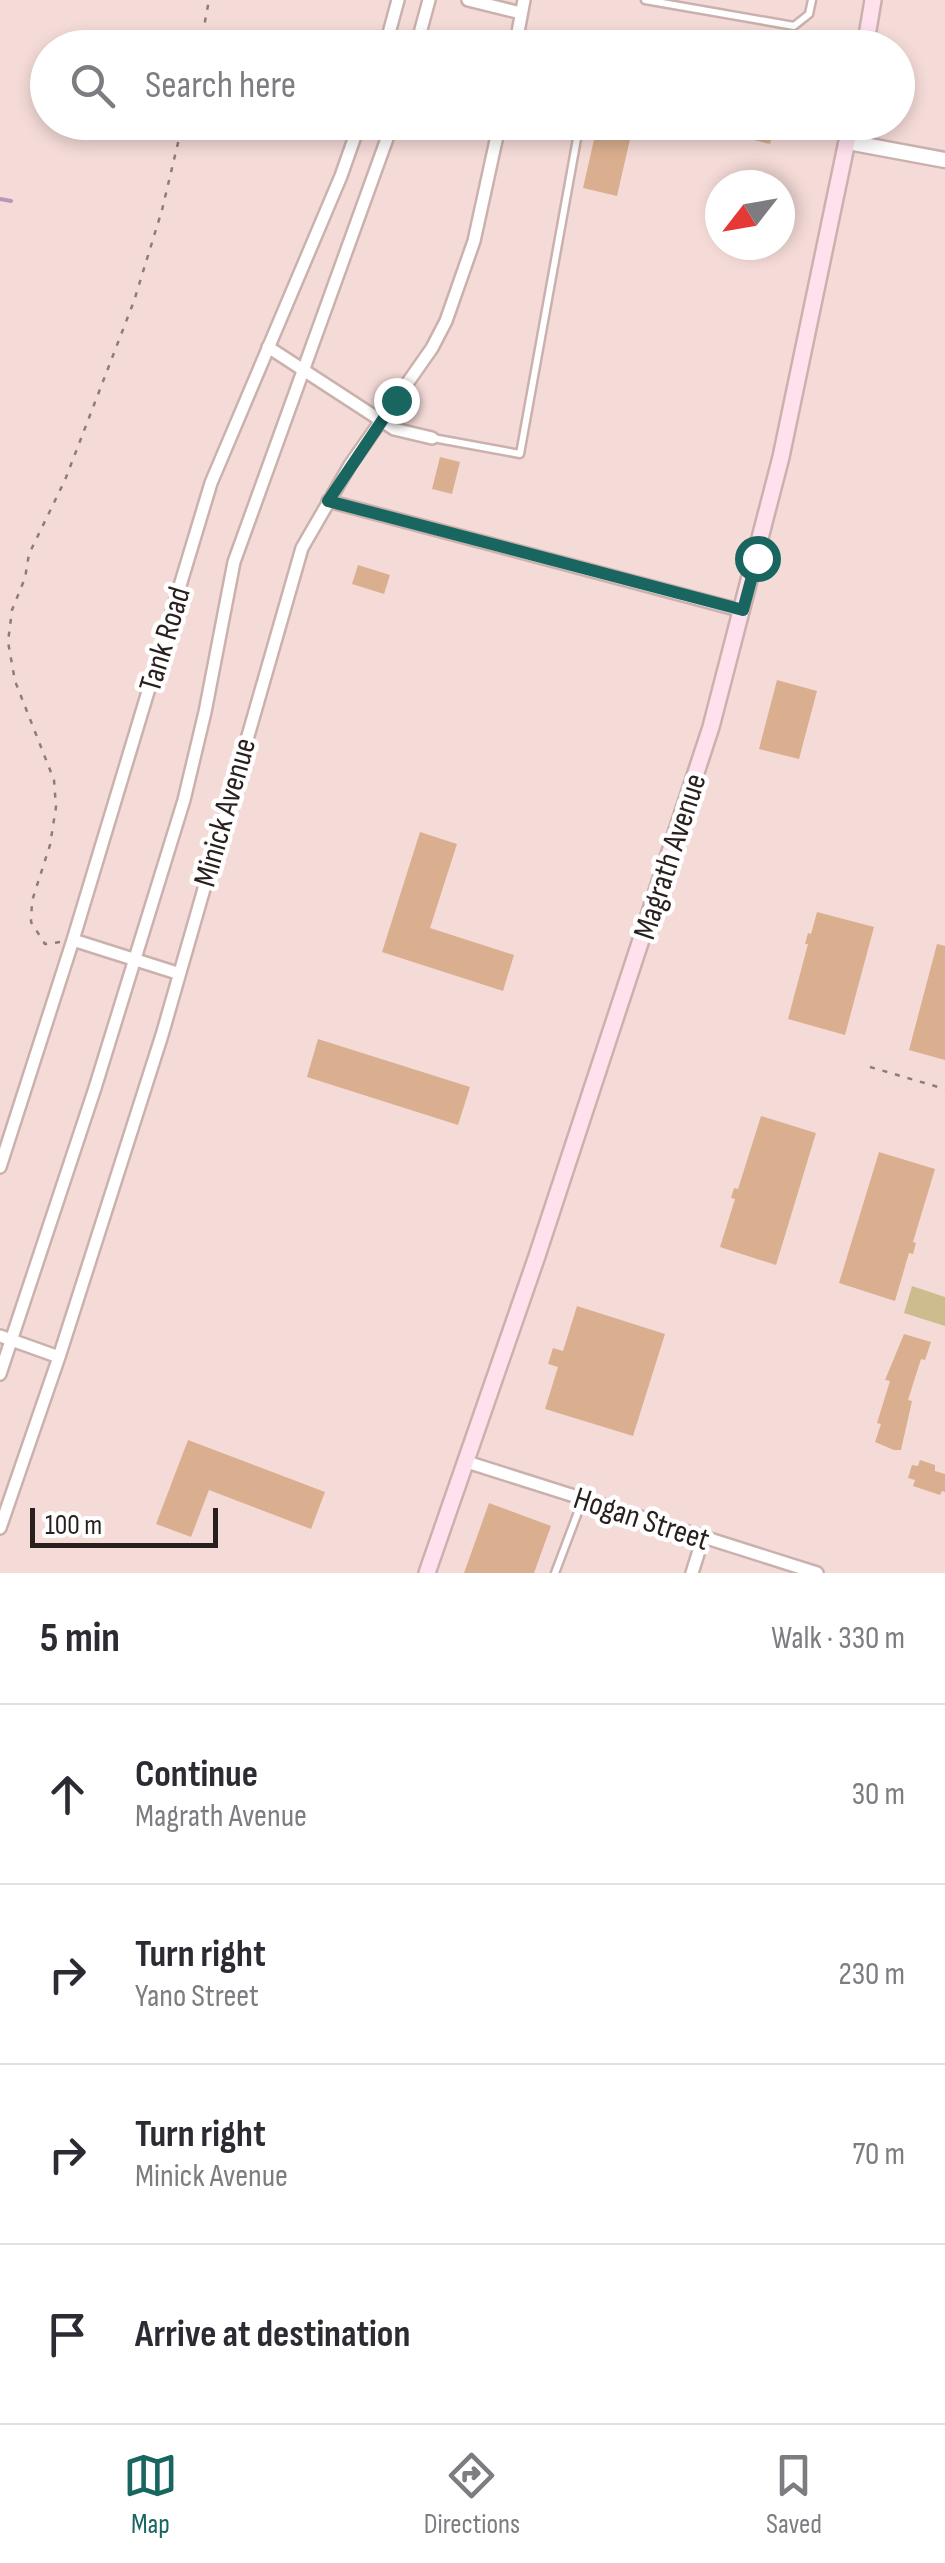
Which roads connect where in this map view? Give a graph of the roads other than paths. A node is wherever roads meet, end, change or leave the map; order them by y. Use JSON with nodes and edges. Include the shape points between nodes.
{"nodes":[{"id":1,"x":398,"y":0,"type":"edge"},
{"id":2,"x":429,"y":0,"type":"edge"},
{"id":3,"x":468,"y":0,"type":"edge"},
{"id":4,"x":645,"y":0,"type":"edge"},
{"id":5,"x":812,"y":0,"type":"edge"},
{"id":6,"x":873,"y":0,"type":"edge"},
{"id":7,"x":522,"y":7,"type":"edge"},
{"id":8,"x":390,"y":30,"type":"edge"},
{"id":9,"x":421,"y":30,"type":"edge"},
{"id":10,"x":868,"y":30,"type":"edge"},
{"id":11,"x":354,"y":140,"type":"edge"},
{"id":12,"x":387,"y":140,"type":"edge"},
{"id":13,"x":496,"y":140,"type":"edge"},
{"id":14,"x":577,"y":140,"type":"edge"},
{"id":15,"x":848,"y":142,"type":"joint"},
{"id":16,"x":945,"y":160,"type":"edge"},
{"id":17,"x":268,"y":347,"type":"junction"},
{"id":18,"x":303,"y":370,"type":"junction"},
{"id":19,"x":382,"y":421,"type":"junction"},
{"id":20,"x":432,"y":438,"type":"joint"},
{"id":21,"x":328,"y":501,"type":"junction"},
{"id":22,"x":743,"y":610,"type":"junction"},
{"id":23,"x":73,"y":940,"type":"junction"},
{"id":24,"x":135,"y":959,"type":"junction"},
{"id":25,"x":177,"y":973,"type":"junction"},
{"id":26,"x":0,"y":1167,"type":"edge"},
{"id":27,"x":5,"y":1337,"type":"edge"},
{"id":28,"x":59,"y":1356,"type":"junction"},
{"id":29,"x":0,"y":1374,"type":"edge"},
{"id":30,"x":467,"y":1462,"type":"junction"},
{"id":31,"x":583,"y":1499,"type":"junction"},
{"id":32,"x":0,"y":1528,"type":"edge"},
{"id":33,"x":703,"y":1538,"type":"junction"},
{"id":34,"x":427,"y":1573,"type":"edge"},
{"id":35,"x":555,"y":1573,"type":"edge"},
{"id":36,"x":692,"y":1573,"type":"edge"},
{"id":37,"x":817,"y":1573,"type":"edge"}],
"edges":[{"from":1,"to":8,"type":"street"},
{"from":2,"to":9,"type":"street"},
{"from":3,"to":7,"type":"street"},
{"from":4,"to":5,"type":"lane","via":[[794,26],[809,14]]},
{"from":6,"to":10,"type":"main road"},
{"from":11,"to":17,"type":"street","name":"Tank Road"},
{"from":12,"to":18,"type":"street"},
{"from":13,"to":19,"type":"street","name":"Minick Avenue","via":[[458,291],[432,348]]},
{"from":14,"to":20,"type":"lane","via":[[520,454]]},
{"from":15,"to":16,"type":"street"},
{"from":15,"to":22,"type":"main road","name":"Magrath Avenue"},
{"from":17,"to":18,"type":"street"},
{"from":17,"to":23,"type":"street","name":"Tank Road","via":[[211,483]]},
{"from":18,"to":19,"type":"street"},
{"from":18,"to":24,"type":"street","via":[[234,562],[184,800]]},
{"from":19,"to":20,"type":"street"},
{"from":19,"to":21,"type":"street","name":"Minick Avenue"},
{"from":21,"to":22,"type":"street"},
{"from":21,"to":25,"type":"street","name":"Minick Avenue","via":[[296,564]]},
{"from":22,"to":30,"type":"main road","name":"Magrath Avenue","via":[[674,846]]},
{"from":23,"to":24,"type":"street"},
{"from":23,"to":26,"type":"street","name":"Tank Road"},
{"from":24,"to":25,"type":"street"},
{"from":24,"to":27,"type":"street","via":[[72,1161]]},
{"from":25,"to":28,"type":"street","name":"Minick Avenue"},
{"from":27,"to":28,"type":"street"},
{"from":27,"to":29,"type":"street"},
{"from":28,"to":32,"type":"street","name":"Minick Avenue"},
{"from":30,"to":31,"type":"street","name":"Hogan Street"},
{"from":30,"to":34,"type":"main road","name":"Magrath Avenue"},
{"from":31,"to":33,"type":"street","name":"Hogan Street"},
{"from":31,"to":35,"type":"lane"},
{"from":33,"to":36,"type":"street"},
{"from":33,"to":37,"type":"street","name":"Hogan Street"}]}
